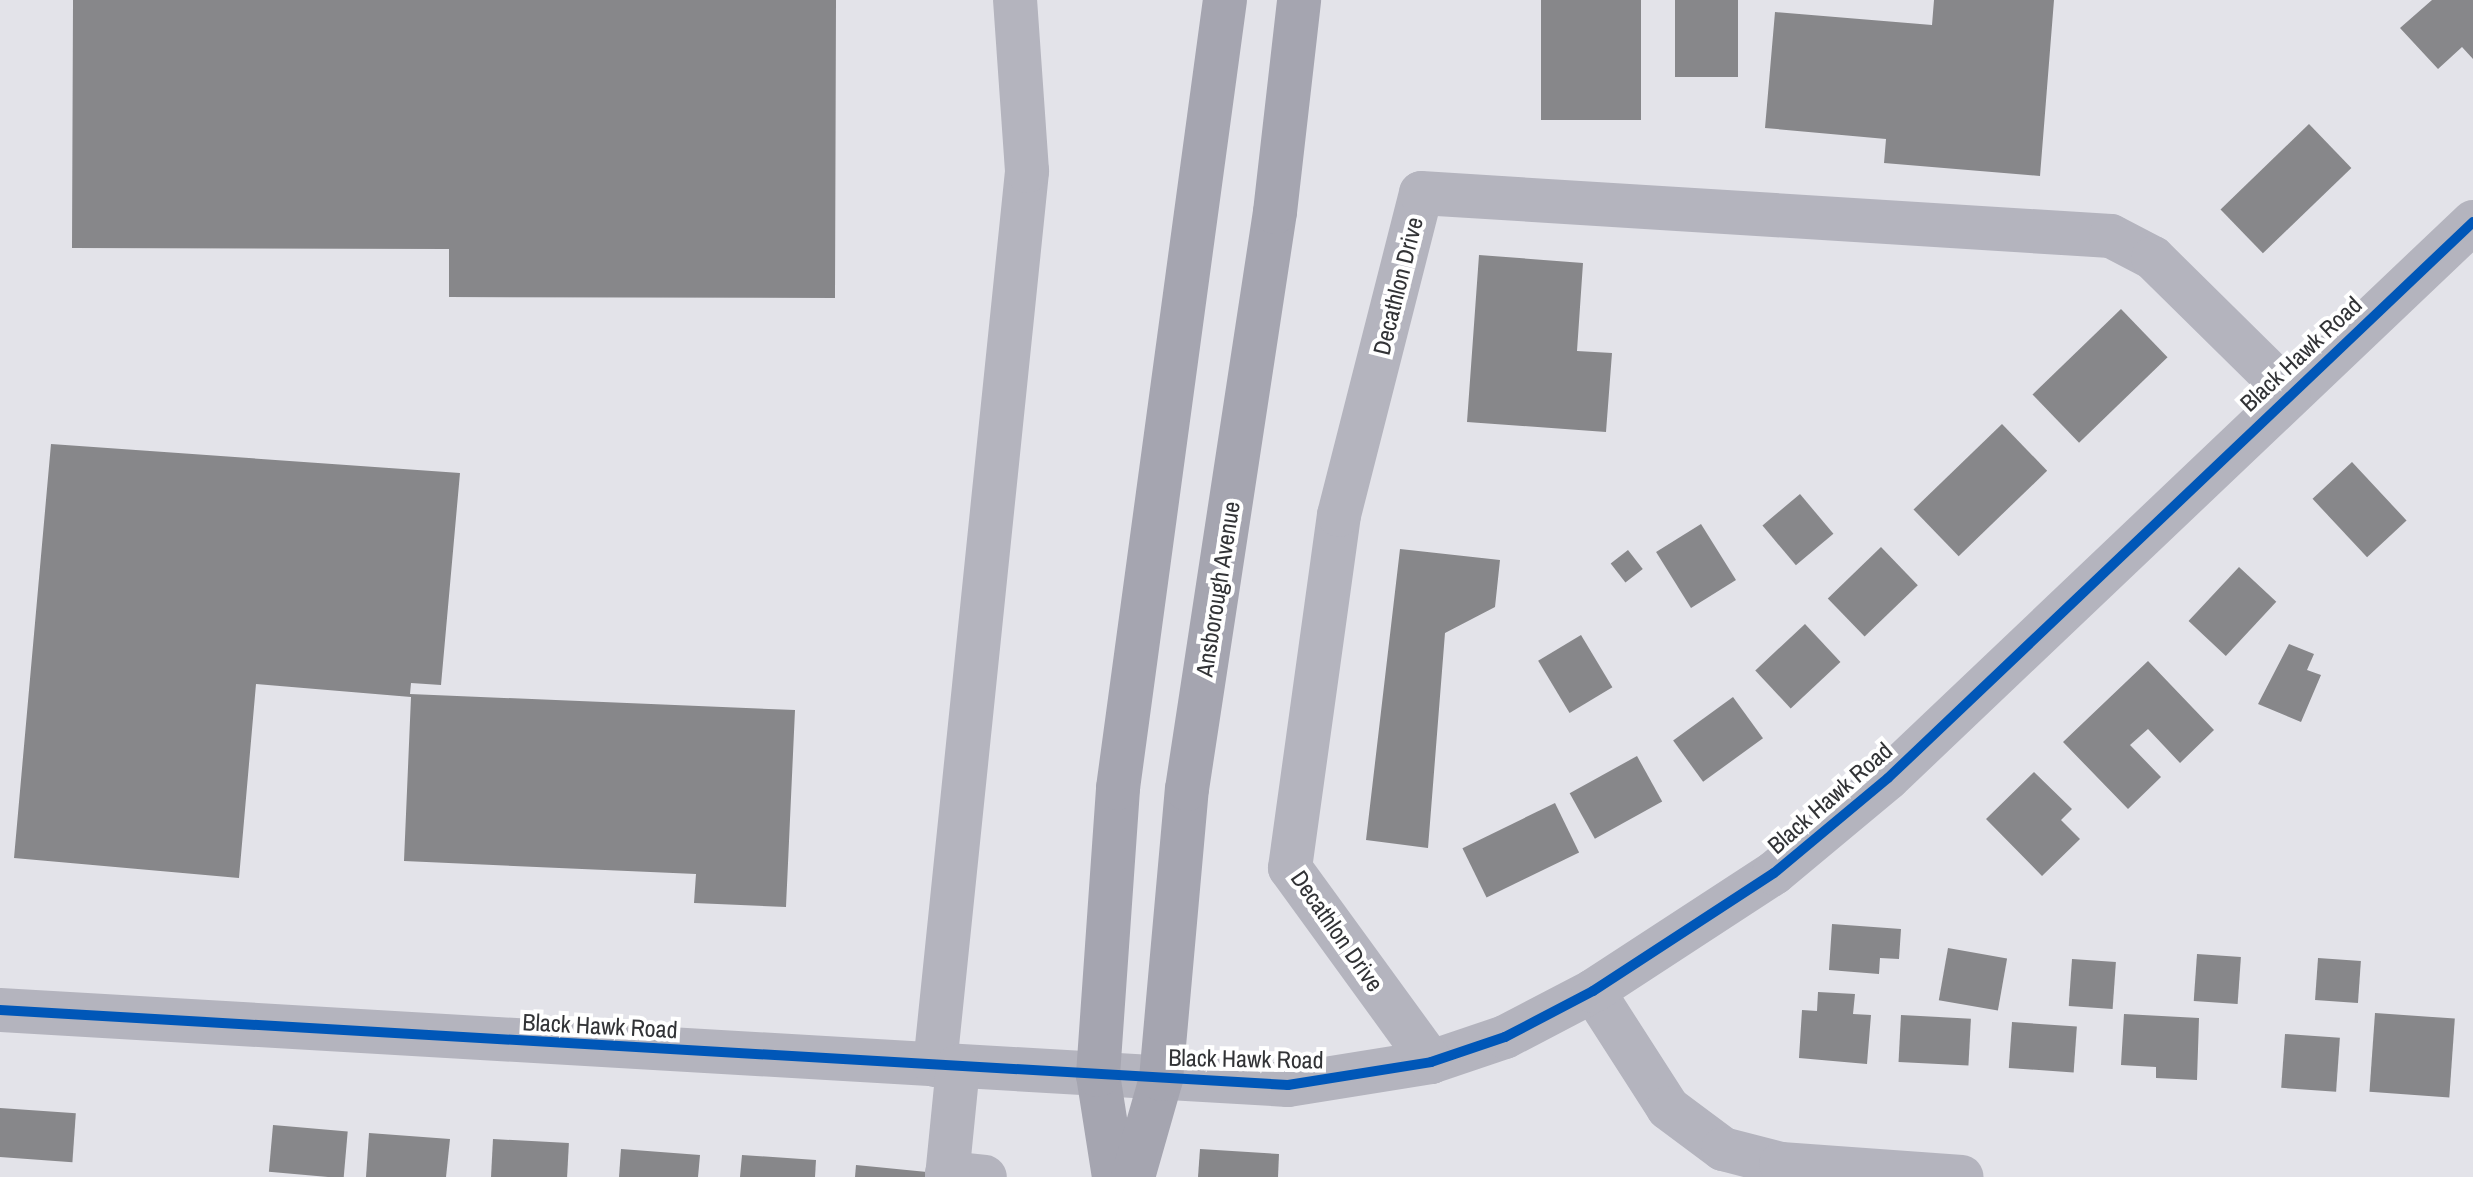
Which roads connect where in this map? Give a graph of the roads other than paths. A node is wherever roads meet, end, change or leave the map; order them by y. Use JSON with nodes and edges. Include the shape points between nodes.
{"nodes":[{"id":1,"x":1015,"y":0,"type":"edge"},
{"id":2,"x":1225,"y":0,"type":"edge"},
{"id":3,"x":1299,"y":0,"type":"edge"},
{"id":4,"x":2473,"y":222,"type":"edge"},
{"id":5,"x":2289,"y":392,"type":"junction"},
{"id":6,"x":1593,"y":991,"type":"junction"},
{"id":7,"x":0,"y":1010,"type":"edge"},
{"id":8,"x":1431,"y":1062,"type":"junction"},
{"id":9,"x":947,"y":1066,"type":"junction"},
{"id":10,"x":1098,"y":1075,"type":"junction"},
{"id":11,"x":1161,"y":1079,"type":"junction"},
{"id":12,"x":960,"y":1176,"type":"edge"},
{"id":13,"x":1114,"y":1177,"type":"edge"},
{"id":14,"x":1133,"y":1177,"type":"edge"},
{"id":15,"x":1962,"y":1177,"type":"edge"}],
"edges":[{"from":1,"to":9,"type":"street","via":[[1027,171]]},
{"from":2,"to":10,"type":"main road","via":[[1118,788]]},
{"from":3,"to":11,"type":"main road","name":"Ansborough Avenue","via":[[1275,212],[1187,789]]},
{"from":4,"to":5,"type":"street","name":"Black Hawk Road"},
{"from":5,"to":6,"type":"street","name":"Black Hawk Road","via":[[1888,778],[1774,873]]},
{"from":5,"to":8,"type":"street","name":"Decathlon Drive","via":[[2153,258],[2111,236],[1421,193],[1339,515],[1290,868]]},
{"from":6,"to":8,"type":"street","name":"Black Hawk Road","via":[[1505,1037]]},
{"from":6,"to":15,"type":"street","via":[[1668,1108],[1723,1149],[1781,1164]]},
{"from":7,"to":9,"type":"street","name":"Black Hawk Road"},
{"from":8,"to":11,"type":"street","name":"Black Hawk Road","via":[[1288,1085]]},
{"from":9,"to":10,"type":"street","name":"Black Hawk Road"},
{"from":9,"to":12,"type":"street"},
{"from":10,"to":11,"type":"street","name":"Black Hawk Road"},
{"from":10,"to":13,"type":"main road"},
{"from":11,"to":14,"type":"main road","name":"Ansborough Avenue"}]}
